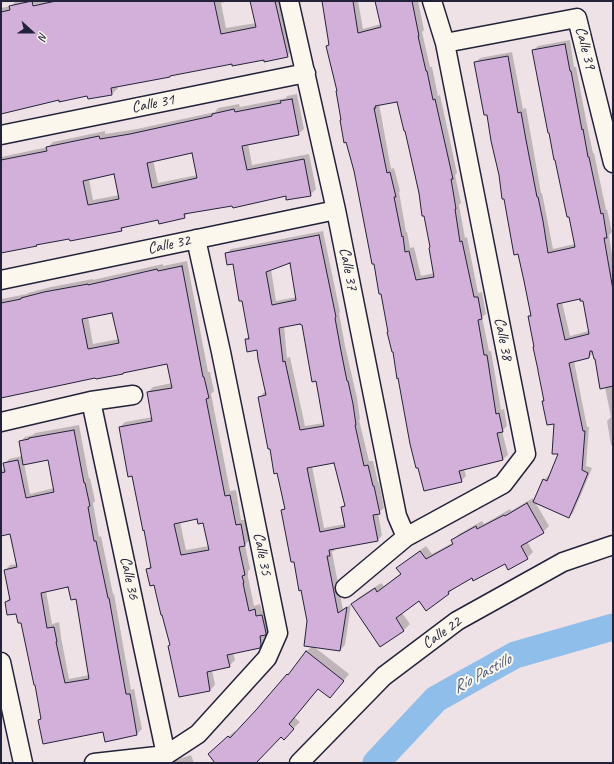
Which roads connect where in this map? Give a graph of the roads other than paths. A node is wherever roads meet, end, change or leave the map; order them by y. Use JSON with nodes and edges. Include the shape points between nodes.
{"nodes":[{"id":1,"x":289,"y":1,"type":"edge"},
{"id":2,"x":432,"y":1,"type":"edge"},
{"id":3,"x":445,"y":43,"type":"junction"},
{"id":4,"x":306,"y":73,"type":"junction"},
{"id":5,"x":1,"y":135,"type":"edge"},
{"id":6,"x":613,"y":163,"type":"edge"},
{"id":7,"x":336,"y":210,"type":"junction"},
{"id":8,"x":196,"y":239,"type":"junction"},
{"id":9,"x":1,"y":280,"type":"edge"},
{"id":10,"x":133,"y":395,"type":"dead end"},
{"id":11,"x":91,"y":401,"type":"junction"},
{"id":12,"x":1,"y":422,"type":"edge"},
{"id":13,"x":406,"y":537,"type":"junction"},
{"id":14,"x":613,"y":545,"type":"edge"},
{"id":15,"x":345,"y":588,"type":"dead end"},
{"id":16,"x":1,"y":662,"type":"edge"},
{"id":17,"x":166,"y":755,"type":"junction"},
{"id":18,"x":23,"y":763,"type":"edge"},
{"id":19,"x":94,"y":763,"type":"edge"},
{"id":20,"x":299,"y":763,"type":"edge"}],
"edges":[{"from":1,"to":4,"type":"street","name":"Calle 37"},
{"from":2,"to":3,"type":"street","name":"Calle 38"},
{"from":3,"to":6,"type":"street","name":"Calle 39","via":[[577,18]]},
{"from":3,"to":13,"type":"street","name":"Calle 38","via":[[526,454],[503,484]]},
{"from":4,"to":5,"type":"street","name":"Calle 31"},
{"from":4,"to":7,"type":"street","name":"Calle 37"},
{"from":7,"to":8,"type":"street","name":"Calle 32"},
{"from":7,"to":13,"type":"street","name":"Calle 37","via":[[397,516]]},
{"from":8,"to":9,"type":"street","name":"Calle 32"},
{"from":8,"to":17,"type":"street","name":"Calle 35","via":[[278,633],[267,658],[198,734]]},
{"from":10,"to":11,"type":"street"},
{"from":11,"to":12,"type":"street"},
{"from":11,"to":17,"type":"street","name":"Calle 36"},
{"from":13,"to":15,"type":"street","name":"Calle 38"},
{"from":14,"to":20,"type":"street","name":"Calle 22","via":[[563,562],[456,621],[384,676]]},
{"from":16,"to":18,"type":"street"},
{"from":17,"to":19,"type":"street","name":"Calle 35"}]}
